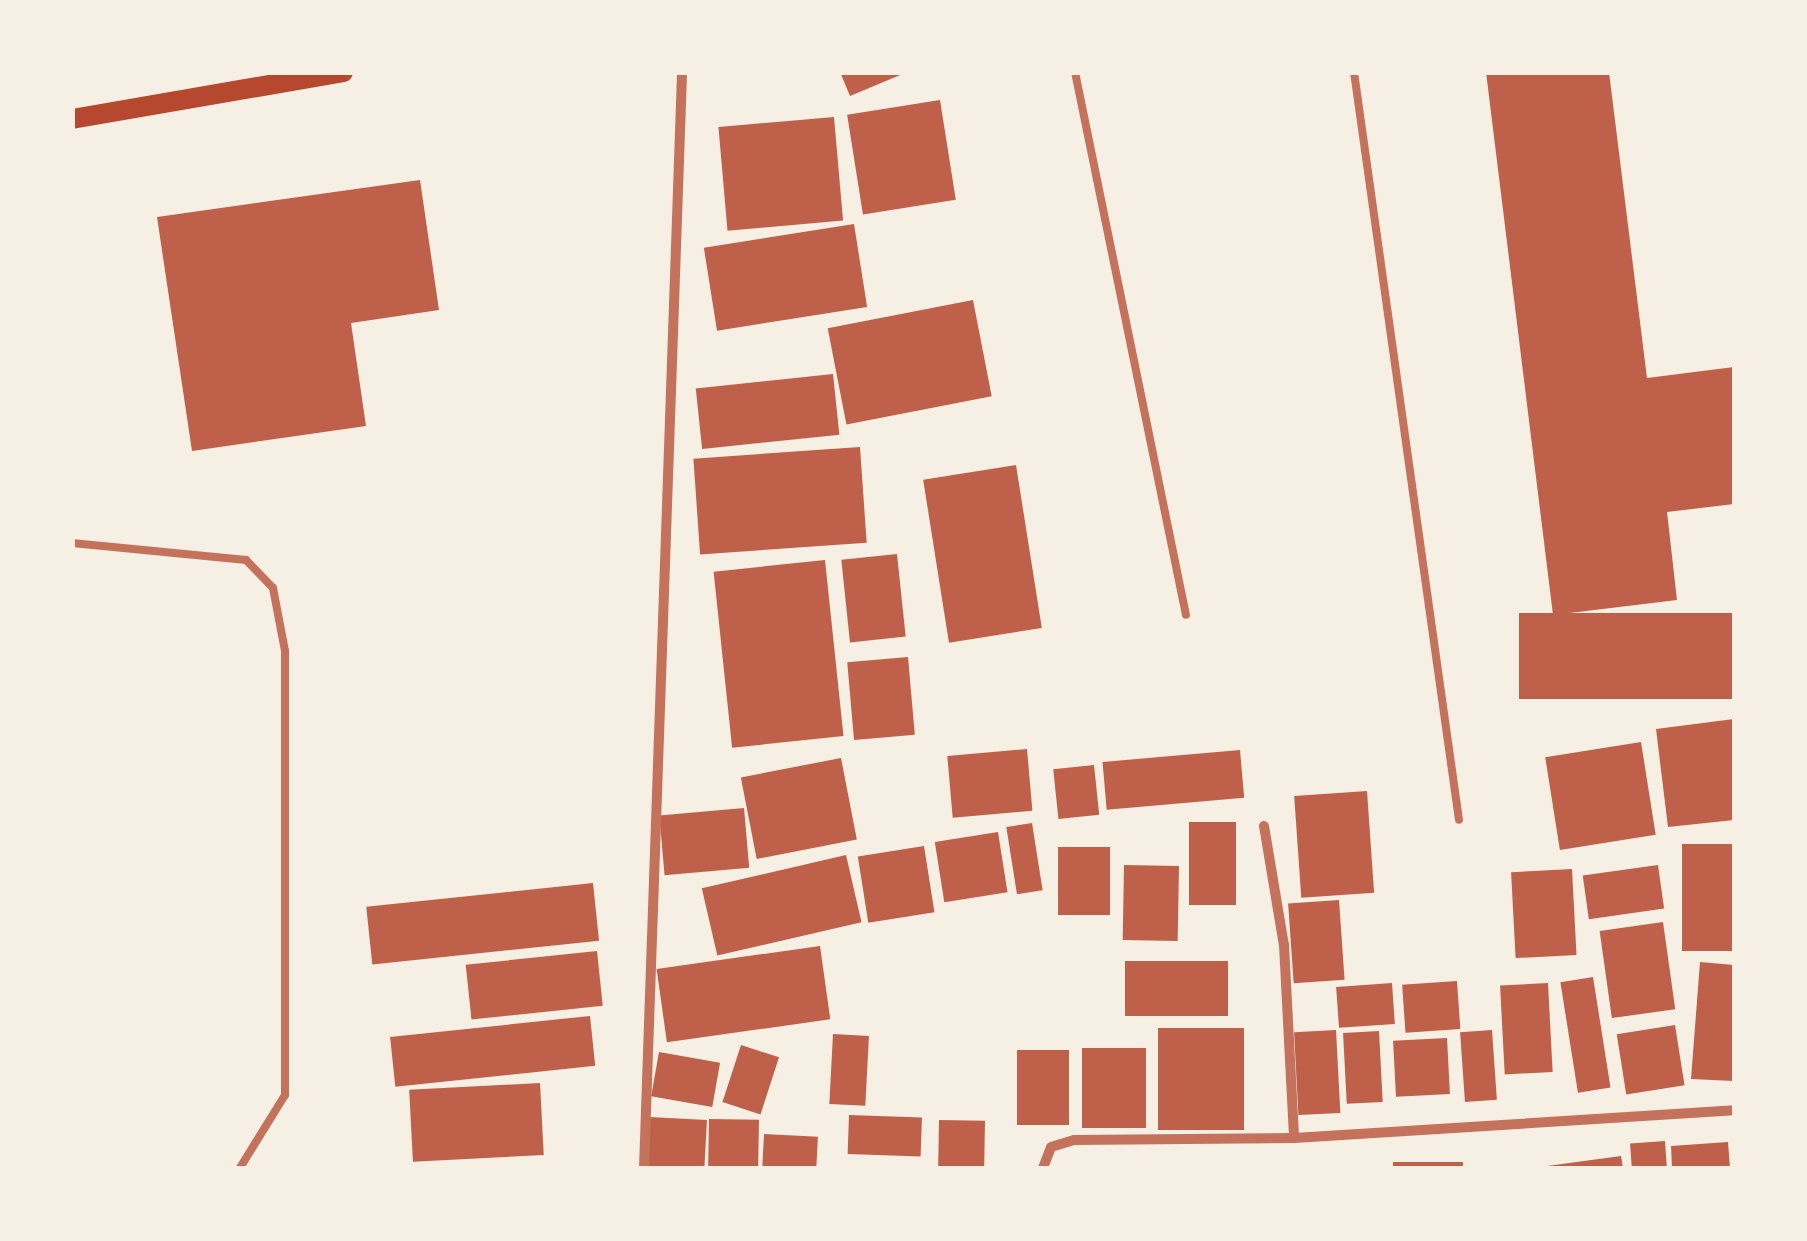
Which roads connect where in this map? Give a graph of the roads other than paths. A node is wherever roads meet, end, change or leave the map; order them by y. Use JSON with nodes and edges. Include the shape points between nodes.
{"nodes":[{"id":1,"x":343,"y":72,"type":"edge"},
{"id":2,"x":682,"y":72,"type":"edge"},
{"id":3,"x":1076,"y":72,"type":"edge"},
{"id":4,"x":1354,"y":72,"type":"edge"},
{"id":5,"x":72,"y":119,"type":"edge"},
{"id":6,"x":72,"y":543,"type":"edge"},
{"id":7,"x":1186,"y":615,"type":"dead end"},
{"id":8,"x":1459,"y":820,"type":"dead end"},
{"id":9,"x":1264,"y":826,"type":"dead end"},
{"id":10,"x":1734,"y":1110,"type":"edge"},
{"id":11,"x":1294,"y":1138,"type":"junction"},
{"id":12,"x":240,"y":1168,"type":"edge"},
{"id":13,"x":644,"y":1168,"type":"edge"},
{"id":14,"x":1043,"y":1168,"type":"edge"}],
"edges":[{"from":1,"to":5,"type":"main road"},
{"from":2,"to":13,"type":"street"},
{"from":3,"to":7,"type":"lane"},
{"from":4,"to":8,"type":"lane"},
{"from":6,"to":12,"type":"lane","via":[[246,560],[273,588],[285,651],[286,1095]]},
{"from":9,"to":11,"type":"street","via":[[1284,945]]},
{"from":10,"to":11,"type":"street"},
{"from":11,"to":14,"type":"street","via":[[1074,1140],[1051,1146]]}]}
